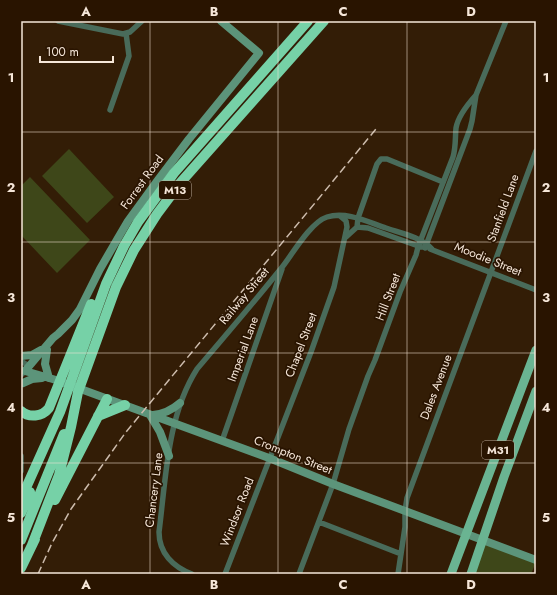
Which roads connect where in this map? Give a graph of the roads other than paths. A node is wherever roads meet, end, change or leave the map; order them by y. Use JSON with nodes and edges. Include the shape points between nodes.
{"nodes":[{"id":1,"x":58,"y":21,"type":"edge"},
{"id":2,"x":142,"y":21,"type":"edge"},
{"id":3,"x":221,"y":21,"type":"edge"},
{"id":4,"x":308,"y":21,"type":"edge"},
{"id":5,"x":324,"y":21,"type":"edge"},
{"id":6,"x":506,"y":21,"type":"edge"},
{"id":7,"x":126,"y":33,"type":"junction"},
{"id":8,"x":250,"y":45,"type":"junction"},
{"id":9,"x":250,"y":64,"type":"junction"},
{"id":10,"x":476,"y":95,"type":"junction"},
{"id":11,"x":110,"y":110,"type":"dead end"},
{"id":12,"x":460,"y":117,"type":"junction"},
{"id":13,"x":472,"y":121,"type":"junction"},
{"id":14,"x":536,"y":151,"type":"edge"},
{"id":15,"x":443,"y":182,"type":"junction"},
{"id":16,"x":340,"y":215,"type":"junction"},
{"id":17,"x":358,"y":218,"type":"junction"},
{"id":18,"x":138,"y":222,"type":"junction"},
{"id":19,"x":357,"y":227,"type":"junction"},
{"id":20,"x":345,"y":237,"type":"junction"},
{"id":21,"x":419,"y":244,"type":"junction"},
{"id":22,"x":427,"y":246,"type":"junction"},
{"id":23,"x":284,"y":265,"type":"junction"},
{"id":24,"x":491,"y":272,"type":"junction"},
{"id":25,"x":536,"y":290,"type":"edge"},
{"id":26,"x":45,"y":350,"type":"junction"},
{"id":27,"x":536,"y":350,"type":"edge"},
{"id":28,"x":21,"y":356,"type":"edge"},
{"id":29,"x":21,"y":361,"type":"edge"},
{"id":30,"x":26,"y":374,"type":"edge"},
{"id":31,"x":53,"y":379,"type":"junction"},
{"id":32,"x":536,"y":391,"type":"edge"},
{"id":33,"x":78,"y":392,"type":"junction"},
{"id":34,"x":107,"y":399,"type":"junction"},
{"id":35,"x":180,"y":403,"type":"junction"},
{"id":36,"x":127,"y":406,"type":"junction"},
{"id":37,"x":21,"y":411,"type":"edge"},
{"id":38,"x":60,"y":412,"type":"junction"},
{"id":39,"x":149,"y":415,"type":"junction"},
{"id":40,"x":32,"y":416,"type":"junction"},
{"id":41,"x":98,"y":416,"type":"junction"},
{"id":42,"x":21,"y":421,"type":"edge"},
{"id":43,"x":173,"y":423,"type":"junction"},
{"id":44,"x":222,"y":441,"type":"junction"},
{"id":45,"x":21,"y":456,"type":"edge"},
{"id":46,"x":169,"y":456,"type":"junction"},
{"id":47,"x":269,"y":458,"type":"junction"},
{"id":48,"x":21,"y":471,"type":"edge"},
{"id":49,"x":333,"y":484,"type":"junction"},
{"id":50,"x":21,"y":499,"type":"edge"},
{"id":51,"x":405,"y":511,"type":"junction"},
{"id":52,"x":21,"y":514,"type":"edge"},
{"id":53,"x":319,"y":522,"type":"junction"},
{"id":54,"x":466,"y":534,"type":"junction"},
{"id":55,"x":21,"y":540,"type":"edge"},
{"id":56,"x":484,"y":540,"type":"junction"},
{"id":57,"x":32,"y":545,"type":"junction"},
{"id":58,"x":401,"y":554,"type":"junction"},
{"id":59,"x":536,"y":560,"type":"edge"},
{"id":60,"x":21,"y":568,"type":"edge"},
{"id":61,"x":191,"y":574,"type":"edge"},
{"id":62,"x":225,"y":574,"type":"edge"},
{"id":63,"x":299,"y":574,"type":"edge"},
{"id":64,"x":398,"y":574,"type":"edge"},
{"id":65,"x":451,"y":574,"type":"edge"},
{"id":66,"x":471,"y":574,"type":"edge"}],
"edges":[{"from":1,"to":7,"type":"street","via":[[119,34]]},
{"from":2,"to":7,"type":"street"},
{"from":3,"to":8,"type":"street"},
{"from":4,"to":18,"type":"highway","number":"M13","via":[[174,173]]},
{"from":5,"to":33,"type":"highway","number":"M13","via":[[181,182],[146,230],[116,287]]},
{"from":6,"to":10,"type":"street","name":"Hill Street"},
{"from":7,"to":11,"type":"street","via":[[129,56]]},
{"from":8,"to":9,"type":"street"},
{"from":8,"to":9,"type":"street","name":"Forrest Road","via":[[259,53]]},
{"from":9,"to":26,"type":"street","name":"Forrest Road","via":[[189,139],[137,209],[100,269],[80,309]]},
{"from":10,"to":12,"type":"street","name":"Hill Street"},
{"from":10,"to":13,"type":"street","name":"Hill Street"},
{"from":12,"to":13,"type":"street","via":[[467,117]]},
{"from":12,"to":15,"type":"street","name":"Hill Street","via":[[456,128],[456,148]]},
{"from":13,"to":22,"type":"street","name":"Hill Street"},
{"from":14,"to":24,"type":"street","name":"Stanfield Lane"},
{"from":15,"to":17,"type":"street","via":[[387,159],[381,159]]},
{"from":15,"to":21,"type":"street","name":"Hill Street"},
{"from":16,"to":17,"type":"street","name":"Railway Street"},
{"from":16,"to":20,"type":"street","name":"Chapel Street","via":[[346,224]]},
{"from":16,"to":23,"type":"street","name":"Railway Street","via":[[326,217],[318,222]]},
{"from":17,"to":19,"type":"street"},
{"from":17,"to":21,"type":"street"},
{"from":18,"to":38,"type":"highway","number":"M13","via":[[106,284]]},
{"from":18,"to":40,"type":"highway","via":[[108,268],[51,405],[44,413]]},
{"from":19,"to":20,"type":"street"},
{"from":19,"to":21,"type":"street"},
{"from":20,"to":47,"type":"street","name":"Chapel Street","via":[[334,287]]},
{"from":21,"to":22,"type":"street"},
{"from":21,"to":49,"type":"street","name":"Hill Street","via":[[349,429]]},
{"from":22,"to":24,"type":"street","name":"Moodie Street"},
{"from":23,"to":35,"type":"street","name":"Railway Street","via":[[197,369]]},
{"from":23,"to":44,"type":"street","name":"Imperial Lane"},
{"from":24,"to":25,"type":"street","name":"Moodie Street"},
{"from":24,"to":51,"type":"street","name":"Dales Avenue","via":[[407,498]]},
{"from":26,"to":28,"type":"street"},
{"from":26,"to":30,"type":"street","name":"Forrest Road"},
{"from":26,"to":31,"type":"street","via":[[45,364]]},
{"from":27,"to":54,"type":"main road","number":"M31"},
{"from":29,"to":30,"type":"street"},
{"from":30,"to":31,"type":"street","name":"Crompton Street"},
{"from":30,"to":31,"type":"street","via":[[32,379]]},
{"from":31,"to":34,"type":"street","name":"Crompton Street"},
{"from":32,"to":56,"type":"main road","number":"M31"},
{"from":33,"to":55,"type":"highway","number":"M13","via":[[64,434]]},
{"from":33,"to":57,"type":"highway","via":[[58,475]]},
{"from":34,"to":36,"type":"street","name":"Crompton Street"},
{"from":34,"to":41,"type":"highway"},
{"from":35,"to":39,"type":"street","via":[[164,413]]},
{"from":35,"to":43,"type":"street","name":"Railway Street"},
{"from":36,"to":39,"type":"street","name":"Crompton Street"},
{"from":36,"to":41,"type":"highway"},
{"from":37,"to":40,"type":"highway"},
{"from":38,"to":50,"type":"highway"},
{"from":38,"to":52,"type":"highway","number":"M13"},
{"from":39,"to":43,"type":"street","name":"Crompton Street"},
{"from":39,"to":46,"type":"street","via":[[160,432]]},
{"from":40,"to":42,"type":"highway"},
{"from":41,"to":57,"type":"highway"},
{"from":43,"to":44,"type":"street","name":"Crompton Street"},
{"from":43,"to":46,"type":"street","name":"Chancery Lane"},
{"from":44,"to":47,"type":"street","name":"Crompton Street"},
{"from":45,"to":48,"type":"street"},
{"from":46,"to":61,"type":"street","name":"Chancery Lane","via":[[159,532],[160,542],[167,558]]},
{"from":47,"to":49,"type":"street","name":"Crompton Street"},
{"from":47,"to":62,"type":"street","name":"Windsor Road"},
{"from":49,"to":51,"type":"street","name":"Crompton Street"},
{"from":49,"to":53,"type":"street","name":"Hill Street"},
{"from":51,"to":54,"type":"street","name":"Crompton Street"},
{"from":51,"to":58,"type":"street","name":"Dales Avenue"},
{"from":53,"to":58,"type":"street"},
{"from":53,"to":63,"type":"street","name":"Hill Street"},
{"from":54,"to":56,"type":"street","name":"Crompton Street"},
{"from":54,"to":65,"type":"main road","number":"M31"},
{"from":56,"to":59,"type":"street","name":"Crompton Street"},
{"from":56,"to":66,"type":"main road","number":"M31"},
{"from":57,"to":60,"type":"highway"},
{"from":58,"to":64,"type":"street","name":"Dales Avenue"}]}
